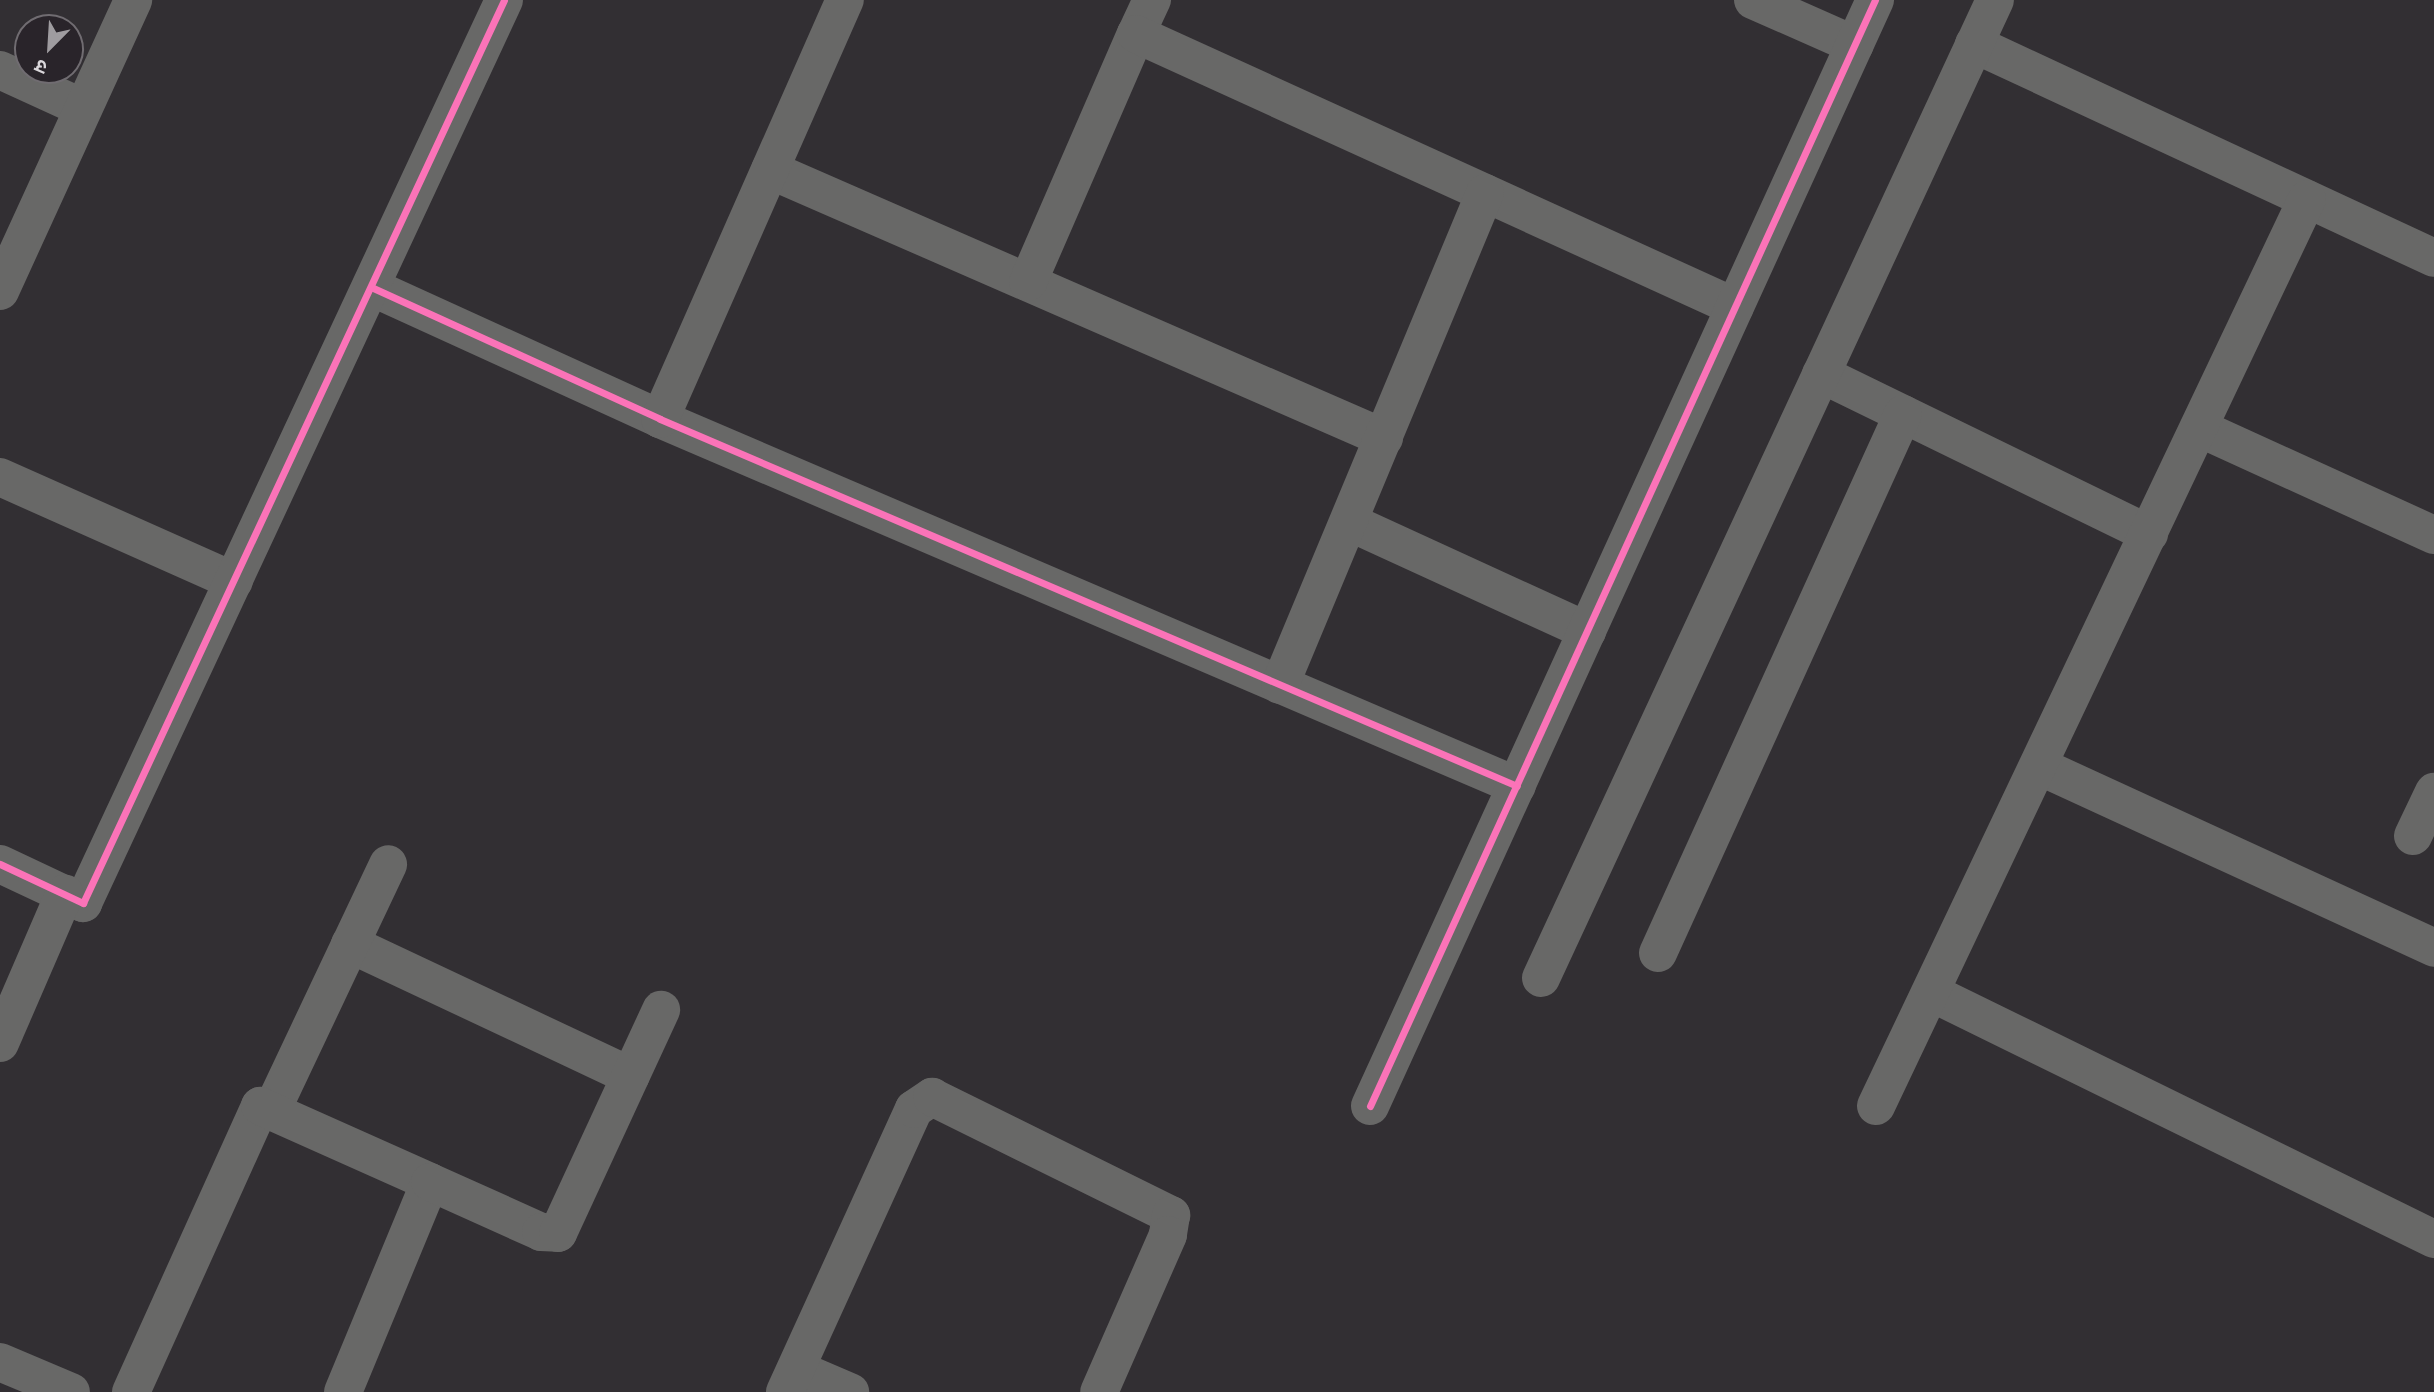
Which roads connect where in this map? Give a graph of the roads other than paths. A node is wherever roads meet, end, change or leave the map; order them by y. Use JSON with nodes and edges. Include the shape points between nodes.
{"nodes":[{"id":1,"x":132,"y":0,"type":"edge"},
{"id":2,"x":504,"y":0,"type":"edge"},
{"id":3,"x":845,"y":0,"type":"edge"},
{"id":4,"x":1152,"y":0,"type":"edge"},
{"id":5,"x":1875,"y":0,"type":"edge"},
{"id":6,"x":1995,"y":0,"type":"edge"},
{"id":7,"x":1776,"y":5,"type":"edge"},
{"id":8,"x":1136,"y":34,"type":"junction"},
{"id":9,"x":1974,"y":44,"type":"junction"},
{"id":10,"x":1855,"y":45,"type":"junction"},
{"id":11,"x":0,"y":70,"type":"edge"},
{"id":12,"x":83,"y":108,"type":"junction"},
{"id":13,"x":769,"y":170,"type":"junction"},
{"id":14,"x":1485,"y":192,"type":"junction"},
{"id":15,"x":2307,"y":198,"type":"junction"},
{"id":16,"x":2434,"y":258,"type":"edge"},
{"id":17,"x":1028,"y":282,"type":"junction"},
{"id":18,"x":370,"y":287,"type":"junction"},
{"id":19,"x":0,"y":291,"type":"edge"},
{"id":20,"x":1735,"y":307,"type":"junction"},
{"id":21,"x":1821,"y":374,"type":"junction"},
{"id":22,"x":1903,"y":414,"type":"junction"},
{"id":23,"x":660,"y":419,"type":"junction"},
{"id":24,"x":2199,"y":428,"type":"junction"},
{"id":25,"x":1384,"y":438,"type":"junction"},
{"id":26,"x":0,"y":477,"type":"edge"},
{"id":27,"x":1349,"y":522,"type":"junction"},
{"id":28,"x":2149,"y":534,"type":"junction"},
{"id":29,"x":2434,"y":535,"type":"edge"},
{"id":30,"x":233,"y":581,"type":"junction"},
{"id":31,"x":1587,"y":631,"type":"junction"},
{"id":32,"x":1280,"y":685,"type":"junction"},
{"id":33,"x":2039,"y":766,"type":"junction"},
{"id":34,"x":1517,"y":786,"type":"junction"},
{"id":35,"x":2434,"y":792,"type":"edge"},
{"id":36,"x":2413,"y":836,"type":"dead end"},
{"id":37,"x":0,"y":864,"type":"edge"},
{"id":38,"x":388,"y":864,"type":"dead end"},
{"id":39,"x":65,"y":894,"type":"junction"},
{"id":40,"x":350,"y":944,"type":"junction"},
{"id":41,"x":2434,"y":948,"type":"edge"},
{"id":42,"x":1658,"y":953,"type":"dead end"},
{"id":43,"x":1541,"y":978,"type":"dead end"},
{"id":44,"x":1932,"y":993,"type":"junction"},
{"id":45,"x":661,"y":1010,"type":"dead end"},
{"id":46,"x":0,"y":1043,"type":"edge"},
{"id":47,"x":631,"y":1076,"type":"junction"},
{"id":48,"x":1370,"y":1106,"type":"dead end"},
{"id":49,"x":1876,"y":1106,"type":"dead end"},
{"id":50,"x":271,"y":1112,"type":"junction"},
{"id":51,"x":430,"y":1182,"type":"junction"},
{"id":52,"x":2434,"y":1239,"type":"edge"},
{"id":53,"x":0,"y":1362,"type":"edge"},
{"id":54,"x":791,"y":1380,"type":"edge"},
{"id":55,"x":71,"y":1392,"type":"edge"},
{"id":56,"x":131,"y":1392,"type":"edge"},
{"id":57,"x":343,"y":1392,"type":"edge"},
{"id":58,"x":850,"y":1392,"type":"edge"},
{"id":59,"x":1098,"y":1392,"type":"edge"}],
"edges":[{"from":1,"to":12,"type":"street"},
{"from":2,"to":18,"type":"street"},
{"from":3,"to":13,"type":"street"},
{"from":4,"to":8,"type":"street"},
{"from":5,"to":10,"type":"street"},
{"from":6,"to":9,"type":"street"},
{"from":7,"to":10,"type":"street"},
{"from":8,"to":14,"type":"street"},
{"from":8,"to":17,"type":"street"},
{"from":9,"to":15,"type":"street"},
{"from":9,"to":21,"type":"street"},
{"from":10,"to":20,"type":"street"},
{"from":11,"to":12,"type":"street"},
{"from":12,"to":19,"type":"street"},
{"from":13,"to":17,"type":"street"},
{"from":13,"to":23,"type":"street"},
{"from":14,"to":20,"type":"street"},
{"from":14,"to":25,"type":"street"},
{"from":15,"to":16,"type":"street"},
{"from":15,"to":24,"type":"street"},
{"from":17,"to":25,"type":"street"},
{"from":18,"to":23,"type":"street"},
{"from":18,"to":30,"type":"street"},
{"from":20,"to":31,"type":"street"},
{"from":21,"to":22,"type":"street"},
{"from":21,"to":43,"type":"street"},
{"from":22,"to":28,"type":"street"},
{"from":22,"to":42,"type":"street"},
{"from":23,"to":32,"type":"street"},
{"from":24,"to":28,"type":"street"},
{"from":24,"to":29,"type":"street"},
{"from":25,"to":27,"type":"street"},
{"from":26,"to":30,"type":"street"},
{"from":27,"to":31,"type":"street"},
{"from":27,"to":32,"type":"street"},
{"from":28,"to":33,"type":"street"},
{"from":30,"to":39,"type":"street","via":[[83,902]]},
{"from":31,"to":34,"type":"street"},
{"from":32,"to":34,"type":"street"},
{"from":33,"to":41,"type":"street"},
{"from":33,"to":44,"type":"street"},
{"from":34,"to":48,"type":"street"},
{"from":35,"to":36,"type":"street"},
{"from":37,"to":39,"type":"street"},
{"from":38,"to":40,"type":"street"},
{"from":39,"to":46,"type":"street"},
{"from":40,"to":47,"type":"street"},
{"from":40,"to":50,"type":"street"},
{"from":44,"to":49,"type":"street"},
{"from":44,"to":52,"type":"street"},
{"from":45,"to":47,"type":"street"},
{"from":47,"to":51,"type":"street","via":[[558,1233],[541,1232]]},
{"from":50,"to":51,"type":"street"},
{"from":50,"to":56,"type":"street","via":[[260,1106]]},
{"from":51,"to":57,"type":"street"},
{"from":53,"to":55,"type":"street"},
{"from":54,"to":58,"type":"street"},
{"from":54,"to":59,"type":"street","via":[[914,1109],[932,1097],[1171,1215],[1168,1234]]}]}
